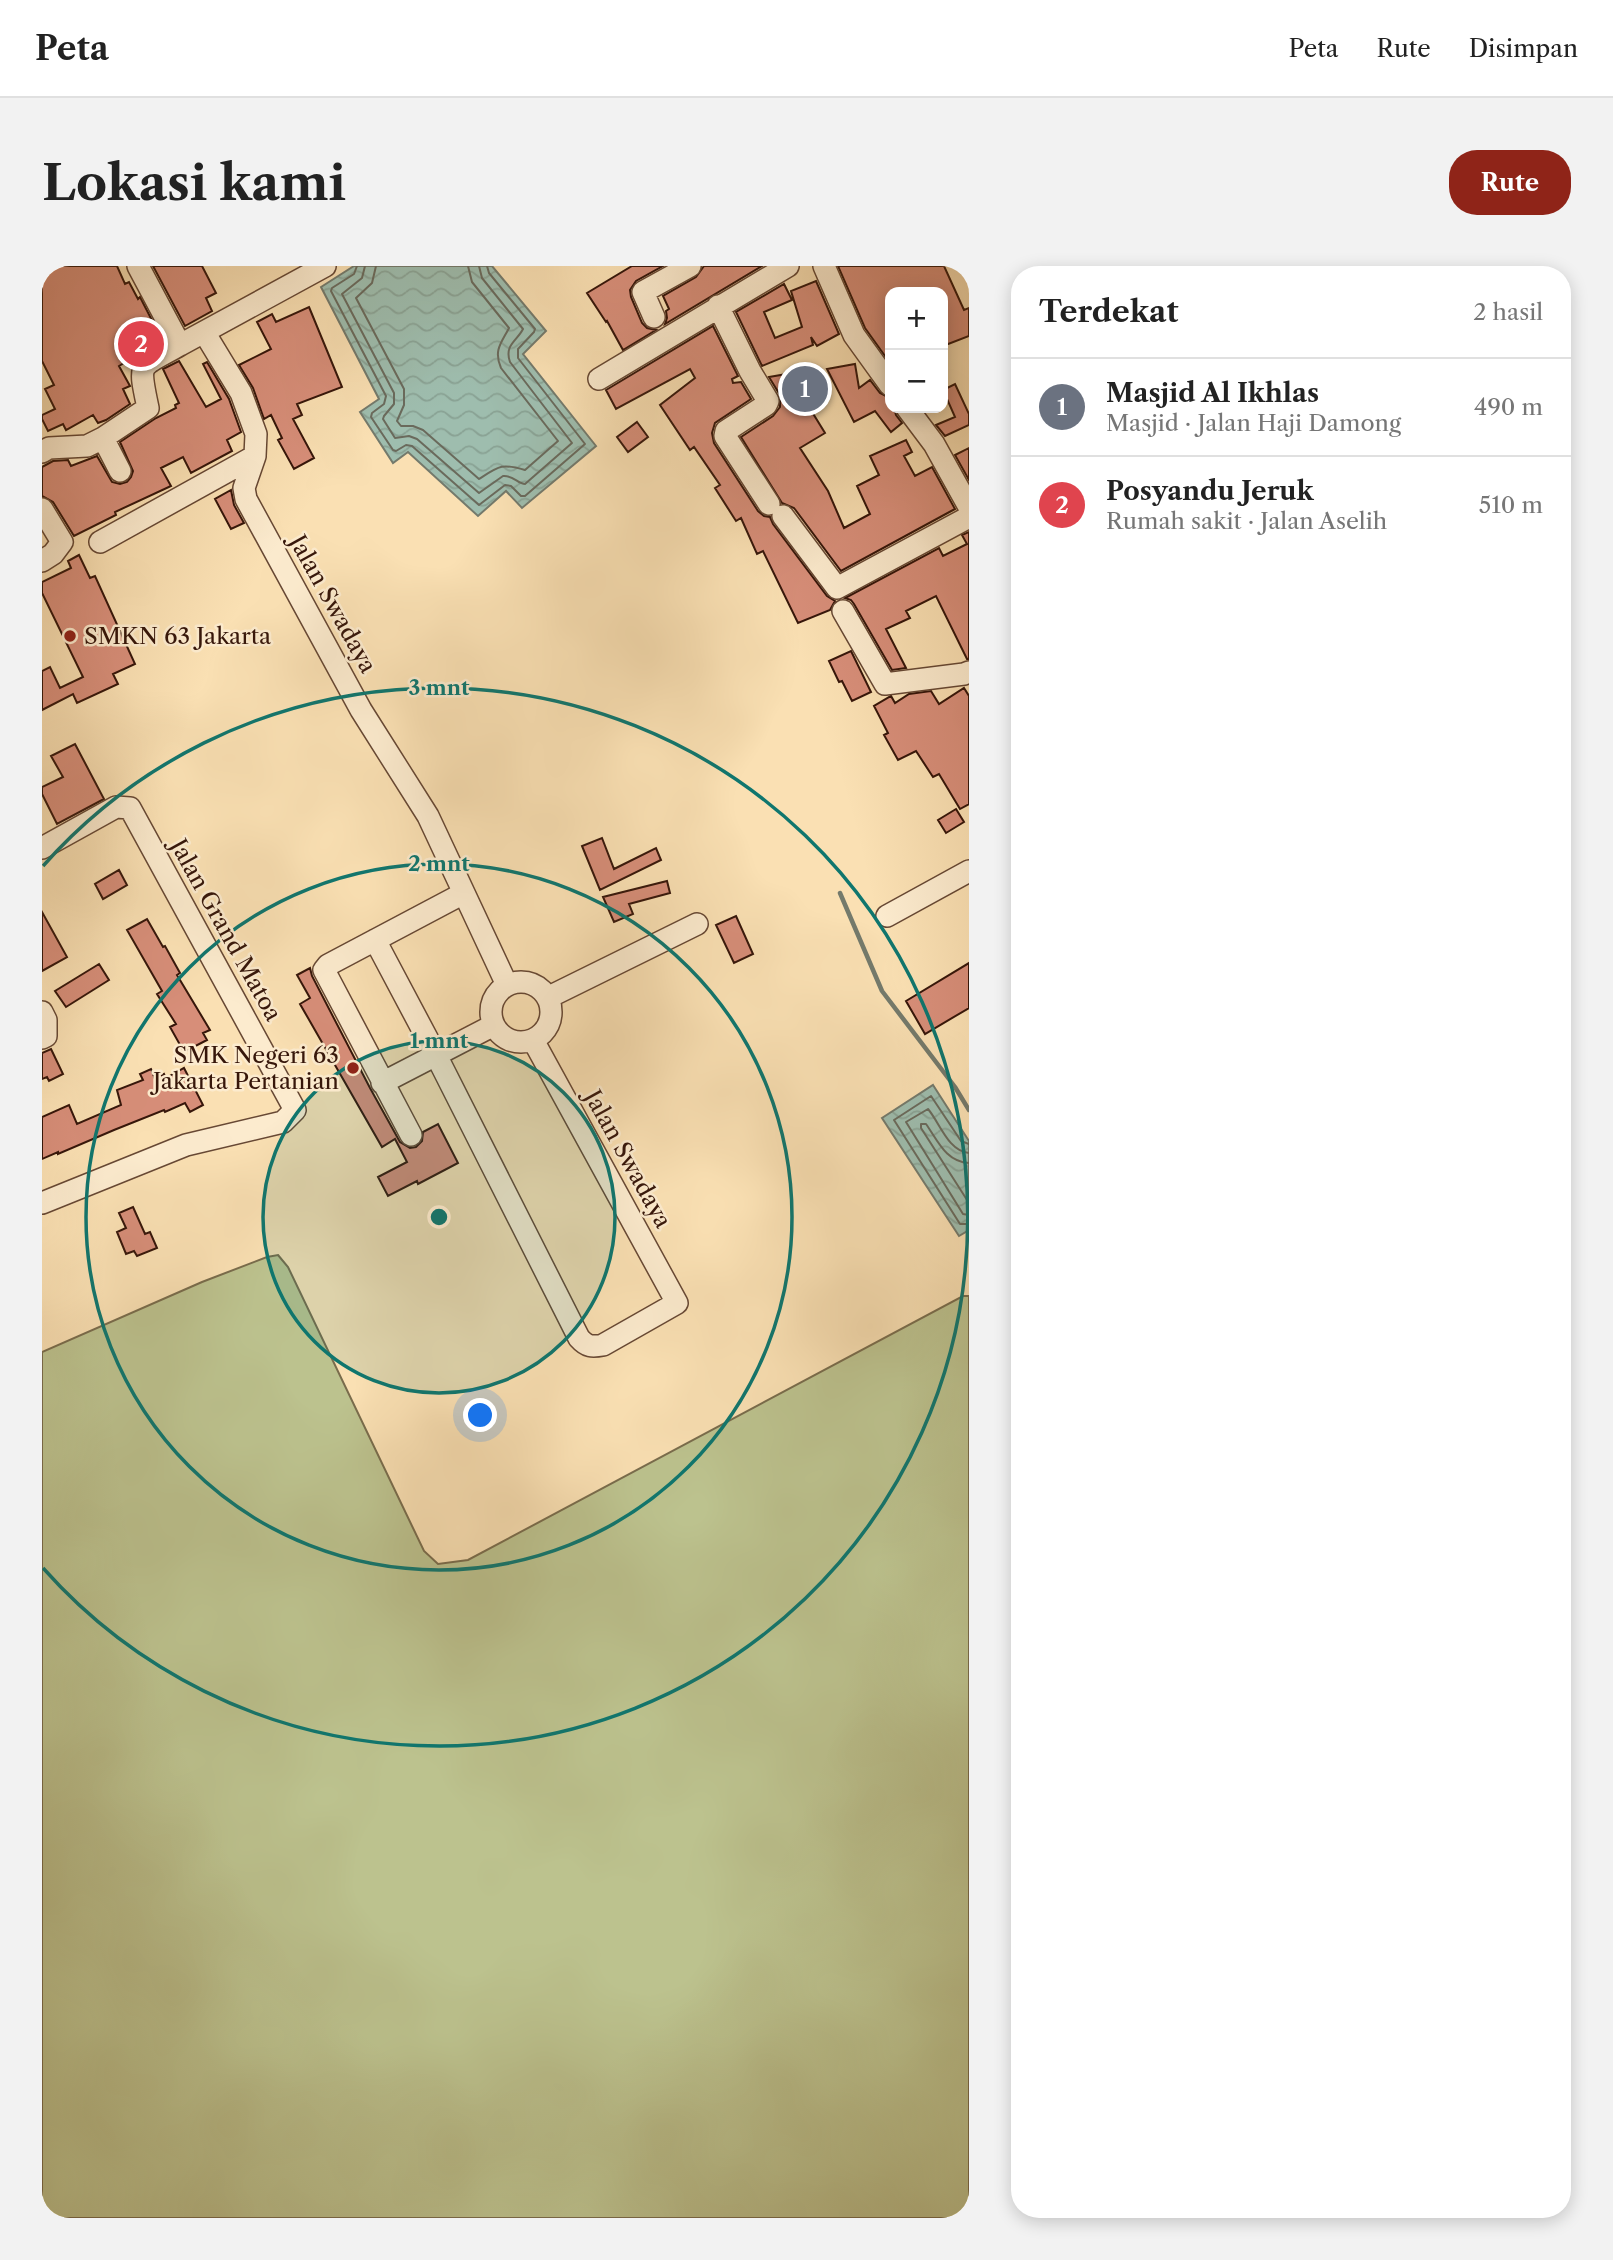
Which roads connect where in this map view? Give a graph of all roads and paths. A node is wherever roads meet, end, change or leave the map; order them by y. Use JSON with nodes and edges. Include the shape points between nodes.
{"nodes":[{"id":1,"x":138,"y":266,"type":"edge"},
{"id":2,"x":324,"y":266,"type":"edge"},
{"id":3,"x":690,"y":266,"type":"edge"},
{"id":4,"x":788,"y":266,"type":"edge"},
{"id":5,"x":824,"y":266,"type":"edge"},
{"id":6,"x":718,"y":306,"type":"junction"},
{"id":7,"x":654,"y":317,"type":"dead end"},
{"id":8,"x":204,"y":332,"type":"junction"},
{"id":9,"x":180,"y":345,"type":"junction"},
{"id":10,"x":885,"y":378,"type":"edge"},
{"id":11,"x":599,"y":379,"type":"dead end"},
{"id":12,"x":911,"y":413,"type":"edge"},
{"id":13,"x":103,"y":438,"type":"junction"},
{"id":14,"x":42,"y":452,"type":"edge"},
{"id":15,"x":255,"y":456,"type":"junction"},
{"id":16,"x":120,"y":471,"type":"dead end"},
{"id":17,"x":969,"y":507,"type":"edge"},
{"id":18,"x":42,"y":509,"type":"edge"},
{"id":19,"x":969,"y":517,"type":"edge"},
{"id":20,"x":100,"y":542,"type":"dead end"},
{"id":21,"x":42,"y":561,"type":"edge"},
{"id":22,"x":843,"y":611,"type":"dead end"},
{"id":23,"x":967,"y":677,"type":"edge"},
{"id":24,"x":42,"y":848,"type":"edge"},
{"id":25,"x":969,"y":871,"type":"edge"},
{"id":26,"x":464,"y":892,"type":"junction"},
{"id":27,"x":887,"y":916,"type":"dead end"},
{"id":28,"x":697,"y":925,"type":"dead end"},
{"id":29,"x":375,"y":940,"type":"junction"},
{"id":30,"x":507,"y":985,"type":"junction"},
{"id":31,"x":548,"y":998,"type":"junction"},
{"id":32,"x":42,"y":1012,"type":"edge"},
{"id":33,"x":494,"y":1025,"type":"junction"},
{"id":34,"x":42,"y":1038,"type":"edge"},
{"id":35,"x":533,"y":1040,"type":"junction"},
{"id":36,"x":436,"y":1055,"type":"junction"},
{"id":37,"x":382,"y":1083,"type":"junction"},
{"id":38,"x":411,"y":1135,"type":"dead end"},
{"id":39,"x":42,"y":1203,"type":"edge"}],
"edges":[{"from":1,"to":9,"type":"street"},
{"from":2,"to":8,"type":"street"},
{"from":3,"to":7,"type":"street","via":[[643,292]]},
{"from":4,"to":6,"type":"street"},
{"from":5,"to":10,"type":"street","via":[[854,335]]},
{"from":6,"to":11,"type":"street"},
{"from":6,"to":19,"type":"street","via":[[768,401],[725,436],[837,588]]},
{"from":8,"to":9,"type":"street"},
{"from":8,"to":15,"type":"street","name":"Jalan Swadaya","via":[[241,393],[256,434]]},
{"from":9,"to":13,"type":"street","via":[[145,365],[141,374],[148,408]]},
{"from":12,"to":17,"type":"street"},
{"from":13,"to":14,"type":"street","via":[[86,446]]},
{"from":13,"to":16,"type":"street"},
{"from":15,"to":20,"type":"street"},
{"from":15,"to":26,"type":"street","name":"Jalan Swadaya","via":[[244,488],[252,513],[367,720],[428,817]]},
{"from":18,"to":21,"type":"street","via":[[62,542]]},
{"from":22,"to":23,"type":"street","via":[[885,684]]},
{"from":24,"to":39,"type":"street","name":"Jalan Grand Matoa","via":[[116,807],[130,808],[295,1110],[283,1122],[186,1145]]},
{"from":25,"to":27,"type":"street"},
{"from":26,"to":29,"type":"street"},
{"from":26,"to":30,"type":"street","name":"Jalan Swadaya"},
{"from":28,"to":31,"type":"street"},
{"from":29,"to":36,"type":"street"},
{"from":29,"to":37,"type":"street","via":[[324,970]]},
{"from":30,"to":31,"type":"street","via":[[530,982]]},
{"from":30,"to":33,"type":"street","via":[[492,1003]]},
{"from":31,"to":35,"type":"street","via":[[550,1022]]},
{"from":32,"to":34,"type":"street","via":[[46,1036]]},
{"from":33,"to":35,"type":"street","via":[[510,1040]]},
{"from":33,"to":36,"type":"street"},
{"from":35,"to":36,"type":"street","name":"Jalan Swadaya","via":[[677,1303],[603,1345],[585,1345],[579,1338]]},
{"from":36,"to":37,"type":"street"},
{"from":37,"to":38,"type":"street"}]}
